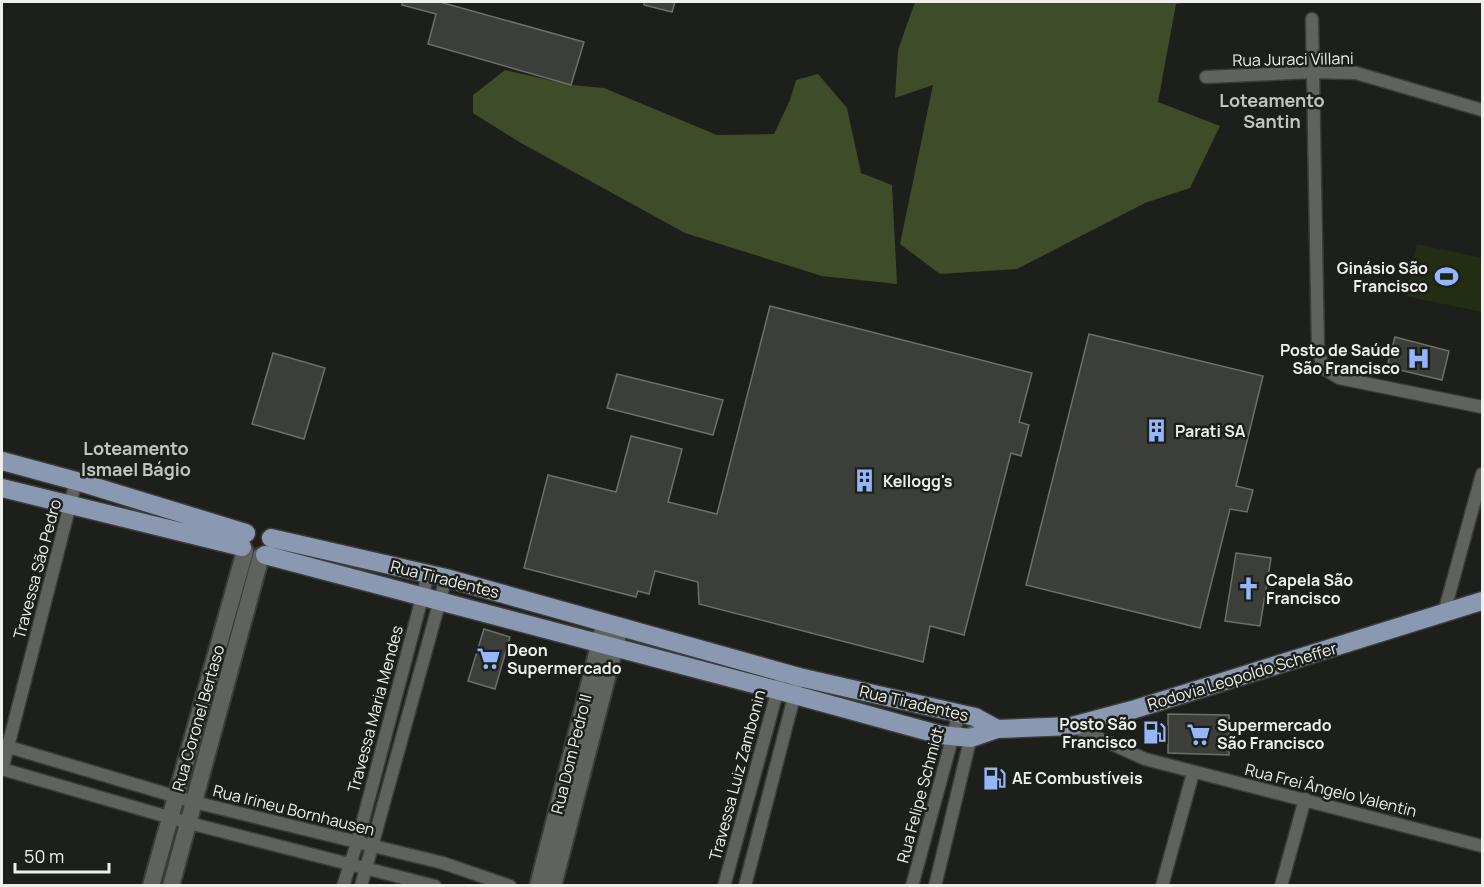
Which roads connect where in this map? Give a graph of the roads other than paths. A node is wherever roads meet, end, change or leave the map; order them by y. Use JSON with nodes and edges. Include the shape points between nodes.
{"nodes":[{"id":1,"x":1312,"y":19,"type":"dead end"},
{"id":2,"x":1313,"y":72,"type":"junction"},
{"id":3,"x":1206,"y":77,"type":"dead end"},
{"id":4,"x":1482,"y":110,"type":"edge"},
{"id":5,"x":1482,"y":407,"type":"edge"},
{"id":6,"x":2,"y":461,"type":"edge"},
{"id":7,"x":1482,"y":474,"type":"edge"},
{"id":8,"x":76,"y":481,"type":"junction"},
{"id":9,"x":2,"y":488,"type":"edge"},
{"id":10,"x":71,"y":504,"type":"junction"},
{"id":11,"x":255,"y":547,"type":"junction"},
{"id":12,"x":428,"y":575,"type":"junction"},
{"id":13,"x":446,"y":578,"type":"junction"},
{"id":14,"x":422,"y":596,"type":"junction"},
{"id":15,"x":440,"y":600,"type":"junction"},
{"id":16,"x":1482,"y":601,"type":"edge"},
{"id":17,"x":1444,"y":613,"type":"junction"},
{"id":18,"x":613,"y":624,"type":"junction"},
{"id":19,"x":607,"y":646,"type":"junction"},
{"id":20,"x":403,"y":668,"type":"junction"},
{"id":21,"x":420,"y":670,"type":"junction"},
{"id":22,"x":210,"y":675,"type":"junction"},
{"id":23,"x":227,"y":679,"type":"junction"},
{"id":24,"x":793,"y":681,"type":"junction"},
{"id":25,"x":777,"y":691,"type":"junction"},
{"id":26,"x":967,"y":715,"type":"junction"},
{"id":27,"x":1072,"y":726,"type":"junction"},
{"id":28,"x":997,"y":729,"type":"junction"},
{"id":29,"x":962,"y":738,"type":"junction"},
{"id":30,"x":4,"y":746,"type":"edge"},
{"id":31,"x":2,"y":769,"type":"edge"},
{"id":32,"x":1193,"y":773,"type":"junction"},
{"id":33,"x":104,"y":776,"type":"junction"},
{"id":34,"x":753,"y":778,"type":"junction"},
{"id":35,"x":771,"y":783,"type":"junction"},
{"id":36,"x":99,"y":797,"type":"junction"},
{"id":37,"x":176,"y":797,"type":"junction"},
{"id":38,"x":1305,"y":799,"type":"junction"},
{"id":39,"x":194,"y":802,"type":"junction"},
{"id":40,"x":171,"y":817,"type":"junction"},
{"id":41,"x":189,"y":823,"type":"junction"},
{"id":42,"x":357,"y":843,"type":"junction"},
{"id":43,"x":1482,"y":846,"type":"edge"},
{"id":44,"x":373,"y":847,"type":"junction"},
{"id":45,"x":443,"y":863,"type":"junction"},
{"id":46,"x":349,"y":865,"type":"junction"},
{"id":47,"x":366,"y":868,"type":"junction"},
{"id":48,"x":151,"y":885,"type":"edge"},
{"id":49,"x":171,"y":885,"type":"edge"},
{"id":50,"x":343,"y":885,"type":"edge"},
{"id":51,"x":361,"y":885,"type":"edge"},
{"id":52,"x":436,"y":885,"type":"edge"},
{"id":53,"x":510,"y":885,"type":"edge"},
{"id":54,"x":538,"y":885,"type":"edge"},
{"id":55,"x":553,"y":885,"type":"edge"},
{"id":56,"x":724,"y":885,"type":"edge"},
{"id":57,"x":745,"y":885,"type":"edge"},
{"id":58,"x":912,"y":885,"type":"edge"},
{"id":59,"x":935,"y":885,"type":"edge"},
{"id":60,"x":1162,"y":885,"type":"edge"},
{"id":61,"x":1281,"y":885,"type":"edge"}],
"edges":[{"from":1,"to":2,"type":"street"},
{"from":2,"to":3,"type":"street","name":"Rua Juraci Villani"},
{"from":2,"to":4,"type":"street","name":"Rua Juraci Villani","via":[[1356,73]]},
{"from":2,"to":5,"type":"street","via":[[1318,349],[1323,368],[1339,378]]},
{"from":6,"to":8,"type":"main road","name":"Rua Tiradentes"},
{"from":7,"to":17,"type":"street"},
{"from":8,"to":10,"type":"street","name":"Travessa São Pedro"},
{"from":8,"to":11,"type":"main road","name":"Rua Tiradentes"},
{"from":9,"to":10,"type":"main road","name":"Rua Tiradentes"},
{"from":10,"to":11,"type":"main road","name":"Rua Tiradentes"},
{"from":10,"to":30,"type":"street","name":"Travessa São Pedro"},
{"from":11,"to":12,"type":"main road","name":"Rua Tiradentes"},
{"from":11,"to":14,"type":"main road","name":"Rua Tiradentes"},
{"from":11,"to":22,"type":"street","name":"Rua Coronel Bertaso"},
{"from":11,"to":23,"type":"street","name":"Rua Coronel Bertaso"},
{"from":12,"to":13,"type":"main road","name":"Rua Tiradentes"},
{"from":12,"to":14,"type":"street","name":"Travessa Maria Mendes"},
{"from":13,"to":15,"type":"street","name":"Travessa Maria Mendes"},
{"from":13,"to":18,"type":"main road","name":"Rua Tiradentes"},
{"from":14,"to":15,"type":"main road","name":"Rua Tiradentes"},
{"from":14,"to":20,"type":"street","name":"Travessa Maria Mendes"},
{"from":15,"to":19,"type":"main road","name":"Rua Tiradentes"},
{"from":15,"to":21,"type":"street","name":"Travessa Maria Mendes"},
{"from":16,"to":17,"type":"main road","name":"Rodovia Leopoldo Scheffer"},
{"from":17,"to":27,"type":"main road","name":"Rodovia Leopoldo Scheffer"},
{"from":18,"to":19,"type":"street","name":"Rua Dom Pedro II"},
{"from":18,"to":24,"type":"main road","name":"Rua Tiradentes"},
{"from":19,"to":25,"type":"main road","name":"Rua Tiradentes"},
{"from":19,"to":54,"type":"street","name":"Rua Dom Pedro II"},
{"from":19,"to":55,"type":"street","name":"Rua Dom Pedro II"},
{"from":20,"to":21,"type":"street"},
{"from":20,"to":42,"type":"street","name":"Travessa Maria Mendes"},
{"from":21,"to":44,"type":"street","name":"Travessa Maria Mendes"},
{"from":22,"to":23,"type":"street"},
{"from":22,"to":37,"type":"street","name":"Rua Coronel Bertaso"},
{"from":23,"to":39,"type":"street","name":"Rua Coronel Bertaso"},
{"from":24,"to":25,"type":"main road","name":"Rua Tiradentes"},
{"from":24,"to":26,"type":"main road","name":"Rua Tiradentes"},
{"from":24,"to":29,"type":"main road","name":"Rua Tiradentes"},
{"from":24,"to":35,"type":"street"},
{"from":25,"to":34,"type":"street","name":"Travessa Luiz Zambonin"},
{"from":26,"to":28,"type":"main road","name":"Rua Tiradentes"},
{"from":26,"to":29,"type":"street","name":"Rua Felipe Schmidt"},
{"from":26,"to":29,"type":"street","name":"Rua Felipe Schmidt"},
{"from":27,"to":28,"type":"main road","name":"Rodovia Leopoldo Scheffer"},
{"from":27,"to":32,"type":"street","name":"Rua Frei Ângelo Valentin","via":[[1128,753]]},
{"from":28,"to":29,"type":"main road","name":"Rua Tiradentes"},
{"from":29,"to":58,"type":"street","name":"Rua Felipe Schmidt"},
{"from":29,"to":59,"type":"street","name":"Rua Felipe Schmidt"},
{"from":30,"to":31,"type":"street","name":"Travessa São Pedro"},
{"from":30,"to":33,"type":"street","name":"Rua Irineu Bornhausen"},
{"from":31,"to":36,"type":"street"},
{"from":32,"to":38,"type":"street","name":"Rua Frei Ângelo Valentin"},
{"from":32,"to":60,"type":"street"},
{"from":33,"to":36,"type":"street"},
{"from":33,"to":37,"type":"street","name":"Rua Irineu Bornhausen"},
{"from":34,"to":35,"type":"street"},
{"from":34,"to":56,"type":"street","name":"Travessa Luiz Zambonin"},
{"from":35,"to":57,"type":"street"},
{"from":36,"to":40,"type":"street"},
{"from":37,"to":39,"type":"street","name":"Rua Irineu Bornhausen"},
{"from":37,"to":40,"type":"street","name":"Rua Coronel Bertaso"},
{"from":38,"to":43,"type":"street","name":"Rua Frei Ângelo Valentin"},
{"from":38,"to":61,"type":"street"},
{"from":39,"to":41,"type":"street","name":"Rua Coronel Bertaso"},
{"from":39,"to":42,"type":"street","name":"Rua Irineu Bornhausen"},
{"from":40,"to":41,"type":"street"},
{"from":40,"to":48,"type":"street","name":"Rua Coronel Bertaso"},
{"from":41,"to":46,"type":"street"},
{"from":41,"to":49,"type":"street","name":"Rua Coronel Bertaso"},
{"from":42,"to":44,"type":"street","name":"Rua Irineu Bornhausen"},
{"from":42,"to":46,"type":"street","name":"Travessa Maria Mendes"},
{"from":44,"to":45,"type":"street","name":"Rua Irineu Bornhausen"},
{"from":44,"to":47,"type":"street","name":"Travessa Maria Mendes"},
{"from":45,"to":52,"type":"street"},
{"from":45,"to":53,"type":"street","name":"Rua Irineu Bornhausen"},
{"from":46,"to":47,"type":"street"},
{"from":46,"to":50,"type":"street","name":"Travessa Maria Mendes"},
{"from":47,"to":51,"type":"street","name":"Travessa Maria Mendes"},
{"from":47,"to":52,"type":"street"}]}
